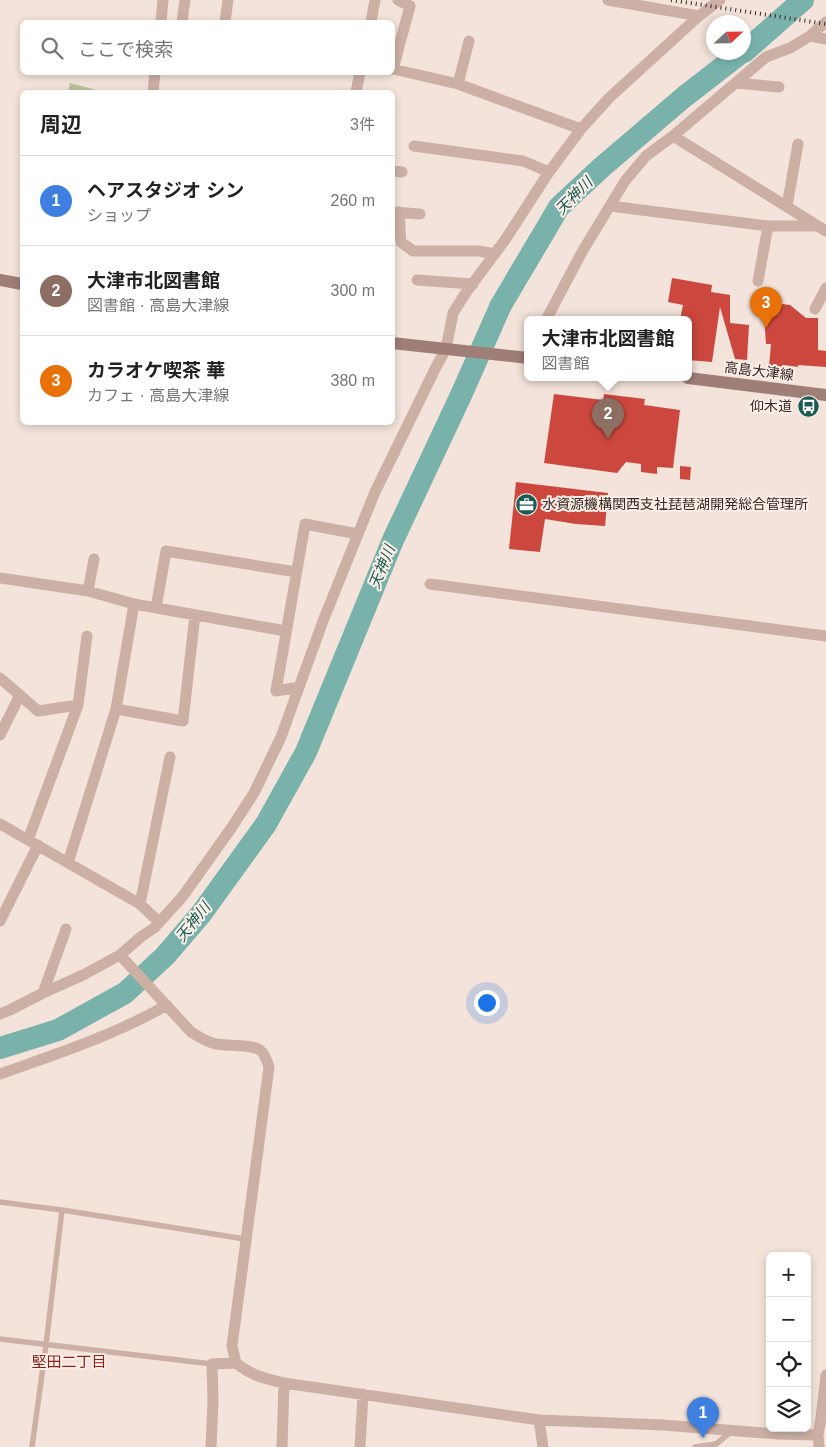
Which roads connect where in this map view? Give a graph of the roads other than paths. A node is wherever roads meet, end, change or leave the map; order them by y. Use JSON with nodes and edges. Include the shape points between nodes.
{"nodes":[{"id":1,"x":163,"y":0,"type":"edge"},
{"id":2,"x":185,"y":0,"type":"edge"},
{"id":3,"x":228,"y":0,"type":"edge"},
{"id":4,"x":375,"y":0,"type":"edge"},
{"id":5,"x":398,"y":0,"type":"edge"},
{"id":6,"x":608,"y":0,"type":"edge"},
{"id":7,"x":720,"y":0,"type":"edge"},
{"id":8,"x":699,"y":16,"type":"junction"},
{"id":9,"x":161,"y":20,"type":"edge"},
{"id":10,"x":182,"y":20,"type":"edge"},
{"id":11,"x":225,"y":20,"type":"edge"},
{"id":12,"x":370,"y":20,"type":"edge"},
{"id":13,"x":826,"y":22,"type":"edge"},
{"id":14,"x":810,"y":36,"type":"junction"},
{"id":15,"x":826,"y":39,"type":"edge"},
{"id":16,"x":469,"y":41,"type":"dead end"},
{"id":17,"x":395,"y":62,"type":"edge"},
{"id":18,"x":395,"y":69,"type":"edge"},
{"id":19,"x":155,"y":75,"type":"edge"},
{"id":20,"x":359,"y":75,"type":"edge"},
{"id":21,"x":736,"y":83,"type":"junction"},
{"id":22,"x":458,"y":84,"type":"junction"},
{"id":23,"x":779,"y":88,"type":"dead end"},
{"id":24,"x":153,"y":90,"type":"edge"},
{"id":25,"x":356,"y":90,"type":"edge"},
{"id":26,"x":581,"y":129,"type":"junction"},
{"id":27,"x":673,"y":136,"type":"junction"},
{"id":28,"x":798,"y":144,"type":"dead end"},
{"id":29,"x":414,"y":146,"type":"dead end"},
{"id":30,"x":548,"y":172,"type":"junction"},
{"id":31,"x":610,"y":206,"type":"junction"},
{"id":32,"x":787,"y":206,"type":"junction"},
{"id":33,"x":396,"y":212,"type":"edge"},
{"id":34,"x":420,"y":214,"type":"dead end"},
{"id":35,"x":768,"y":226,"type":"junction"},
{"id":36,"x":822,"y":228,"type":"edge"},
{"id":37,"x":495,"y":254,"type":"junction"},
{"id":38,"x":0,"y":280,"type":"edge"},
{"id":39,"x":416,"y":280,"type":"dead end"},
{"id":40,"x":758,"y":281,"type":"dead end"},
{"id":41,"x":20,"y":284,"type":"edge"},
{"id":42,"x":473,"y":284,"type":"junction"},
{"id":43,"x":826,"y":288,"type":"edge"},
{"id":44,"x":815,"y":309,"type":"dead end"},
{"id":45,"x":548,"y":316,"type":"edge"},
{"id":46,"x":395,"y":343,"type":"edge"},
{"id":47,"x":453,"y":350,"type":"junction"},
{"id":48,"x":523,"y":357,"type":"edge"},
{"id":49,"x":692,"y":378,"type":"edge"},
{"id":50,"x":826,"y":395,"type":"edge"},
{"id":51,"x":358,"y":534,"type":"junction"},
{"id":52,"x":94,"y":559,"type":"dead end"},
{"id":53,"x":296,"y":572,"type":"junction"},
{"id":54,"x":0,"y":578,"type":"edge"},
{"id":55,"x":430,"y":584,"type":"dead end"},
{"id":56,"x":88,"y":591,"type":"junction"},
{"id":57,"x":134,"y":604,"type":"junction"},
{"id":58,"x":156,"y":608,"type":"junction"},
{"id":59,"x":195,"y":615,"type":"junction"},
{"id":60,"x":286,"y":631,"type":"junction"},
{"id":61,"x":87,"y":636,"type":"dead end"},
{"id":62,"x":826,"y":636,"type":"edge"},
{"id":63,"x":0,"y":678,"type":"edge"},
{"id":64,"x":300,"y":687,"type":"junction"},
{"id":65,"x":20,"y":695,"type":"junction"},
{"id":66,"x":78,"y":705,"type":"junction"},
{"id":67,"x":116,"y":709,"type":"junction"},
{"id":68,"x":0,"y":735,"type":"edge"},
{"id":69,"x":170,"y":757,"type":"dead end"},
{"id":70,"x":0,"y":824,"type":"edge"},
{"id":71,"x":33,"y":843,"type":"junction"},
{"id":72,"x":68,"y":863,"type":"junction"},
{"id":73,"x":140,"y":904,"type":"junction"},
{"id":74,"x":0,"y":921,"type":"edge"},
{"id":75,"x":159,"y":922,"type":"junction"},
{"id":76,"x":66,"y":929,"type":"dead end"},
{"id":77,"x":122,"y":958,"type":"junction"},
{"id":78,"x":43,"y":993,"type":"junction"},
{"id":79,"x":167,"y":1005,"type":"junction"},
{"id":80,"x":0,"y":1014,"type":"edge"},
{"id":81,"x":0,"y":1074,"type":"edge"},
{"id":82,"x":0,"y":1202,"type":"edge"},
{"id":83,"x":62,"y":1210,"type":"junction"},
{"id":84,"x":245,"y":1239,"type":"junction"},
{"id":85,"x":0,"y":1338,"type":"edge"},
{"id":86,"x":46,"y":1344,"type":"junction"},
{"id":87,"x":236,"y":1363,"type":"junction"},
{"id":88,"x":212,"y":1364,"type":"junction"},
{"id":89,"x":826,"y":1375,"type":"edge"},
{"id":90,"x":284,"y":1383,"type":"junction"},
{"id":91,"x":363,"y":1394,"type":"junction"},
{"id":92,"x":539,"y":1420,"type":"junction"},
{"id":93,"x":732,"y":1430,"type":"junction"},
{"id":94,"x":820,"y":1443,"type":"edge"},
{"id":95,"x":32,"y":1447,"type":"edge"},
{"id":96,"x":211,"y":1447,"type":"edge"},
{"id":97,"x":282,"y":1447,"type":"edge"},
{"id":98,"x":360,"y":1447,"type":"edge"},
{"id":99,"x":542,"y":1447,"type":"edge"},
{"id":100,"x":695,"y":1447,"type":"edge"}],
"edges":[{"from":1,"to":9,"type":"street"},
{"from":2,"to":10,"type":"street"},
{"from":3,"to":11,"type":"street"},
{"from":4,"to":12,"type":"street"},
{"from":5,"to":17,"type":"street","via":[[410,6]]},
{"from":6,"to":8,"type":"street"},
{"from":7,"to":8,"type":"street"},
{"from":8,"to":26,"type":"street","via":[[609,98]]},
{"from":13,"to":14,"type":"street"},
{"from":14,"to":15,"type":"street"},
{"from":14,"to":21,"type":"street","via":[[766,57]]},
{"from":16,"to":22,"type":"street"},
{"from":18,"to":22,"type":"street"},
{"from":19,"to":24,"type":"street"},
{"from":20,"to":25,"type":"street"},
{"from":21,"to":23,"type":"street"},
{"from":21,"to":27,"type":"street"},
{"from":22,"to":26,"type":"street"},
{"from":26,"to":30,"type":"street"},
{"from":27,"to":31,"type":"street","via":[[646,156]]},
{"from":27,"to":32,"type":"street"},
{"from":28,"to":32,"type":"street"},
{"from":29,"to":30,"type":"street","via":[[522,160]]},
{"from":30,"to":37,"type":"street"},
{"from":31,"to":35,"type":"street"},
{"from":31,"to":45,"type":"street"},
{"from":32,"to":36,"type":"street"},
{"from":33,"to":34,"type":"street"},
{"from":33,"to":37,"type":"street","via":[[401,242],[413,251]]},
{"from":35,"to":36,"type":"street"},
{"from":35,"to":40,"type":"street"},
{"from":37,"to":42,"type":"street"},
{"from":38,"to":41,"type":"main road"},
{"from":39,"to":42,"type":"street"},
{"from":42,"to":47,"type":"street","via":[[453,313]]},
{"from":43,"to":44,"type":"street"},
{"from":46,"to":47,"type":"main road"},
{"from":47,"to":48,"type":"main road"},
{"from":47,"to":51,"type":"street","via":[[436,366]]},
{"from":49,"to":50,"type":"main road","name":"高島大津線"},
{"from":51,"to":53,"type":"street","via":[[306,524]]},
{"from":51,"to":64,"type":"street"},
{"from":52,"to":56,"type":"street"},
{"from":53,"to":58,"type":"street","via":[[166,551]]},
{"from":53,"to":60,"type":"street"},
{"from":54,"to":56,"type":"street"},
{"from":55,"to":62,"type":"street"},
{"from":56,"to":57,"type":"street"},
{"from":57,"to":58,"type":"street"},
{"from":57,"to":67,"type":"street"},
{"from":58,"to":59,"type":"street"},
{"from":59,"to":60,"type":"street"},
{"from":59,"to":67,"type":"street","via":[[183,721]]},
{"from":60,"to":64,"type":"street","via":[[276,691]]},
{"from":61,"to":66,"type":"street"},
{"from":63,"to":65,"type":"street"},
{"from":64,"to":75,"type":"street","via":[[281,738],[254,793],[183,896]]},
{"from":65,"to":66,"type":"street","via":[[38,711]]},
{"from":65,"to":68,"type":"street"},
{"from":66,"to":71,"type":"street"},
{"from":67,"to":72,"type":"street"},
{"from":69,"to":73,"type":"street"},
{"from":70,"to":71,"type":"street"},
{"from":71,"to":72,"type":"street"},
{"from":71,"to":74,"type":"street"},
{"from":72,"to":73,"type":"street"},
{"from":73,"to":75,"type":"street"},
{"from":75,"to":77,"type":"street"},
{"from":76,"to":78,"type":"street"},
{"from":77,"to":78,"type":"street"},
{"from":77,"to":79,"type":"street"},
{"from":78,"to":80,"type":"street"},
{"from":79,"to":81,"type":"street","via":[[147,1017]]},
{"from":79,"to":84,"type":"street","via":[[191,1032],[203,1040],[260,1050],[270,1067]]},
{"from":82,"to":83,"type":"lane"},
{"from":83,"to":84,"type":"lane"},
{"from":83,"to":86,"type":"lane"},
{"from":84,"to":87,"type":"street","via":[[232,1346]]},
{"from":85,"to":86,"type":"lane"},
{"from":86,"to":88,"type":"lane"},
{"from":86,"to":95,"type":"lane"},
{"from":87,"to":88,"type":"street"},
{"from":87,"to":90,"type":"street","via":[[261,1378]]},
{"from":88,"to":96,"type":"street"},
{"from":89,"to":94,"type":"street"},
{"from":90,"to":91,"type":"street"},
{"from":90,"to":97,"type":"street"},
{"from":91,"to":92,"type":"street"},
{"from":91,"to":98,"type":"street"},
{"from":92,"to":93,"type":"street"},
{"from":92,"to":99,"type":"street"},
{"from":93,"to":94,"type":"street"},
{"from":93,"to":100,"type":"lane","via":[[716,1444]]}]}
